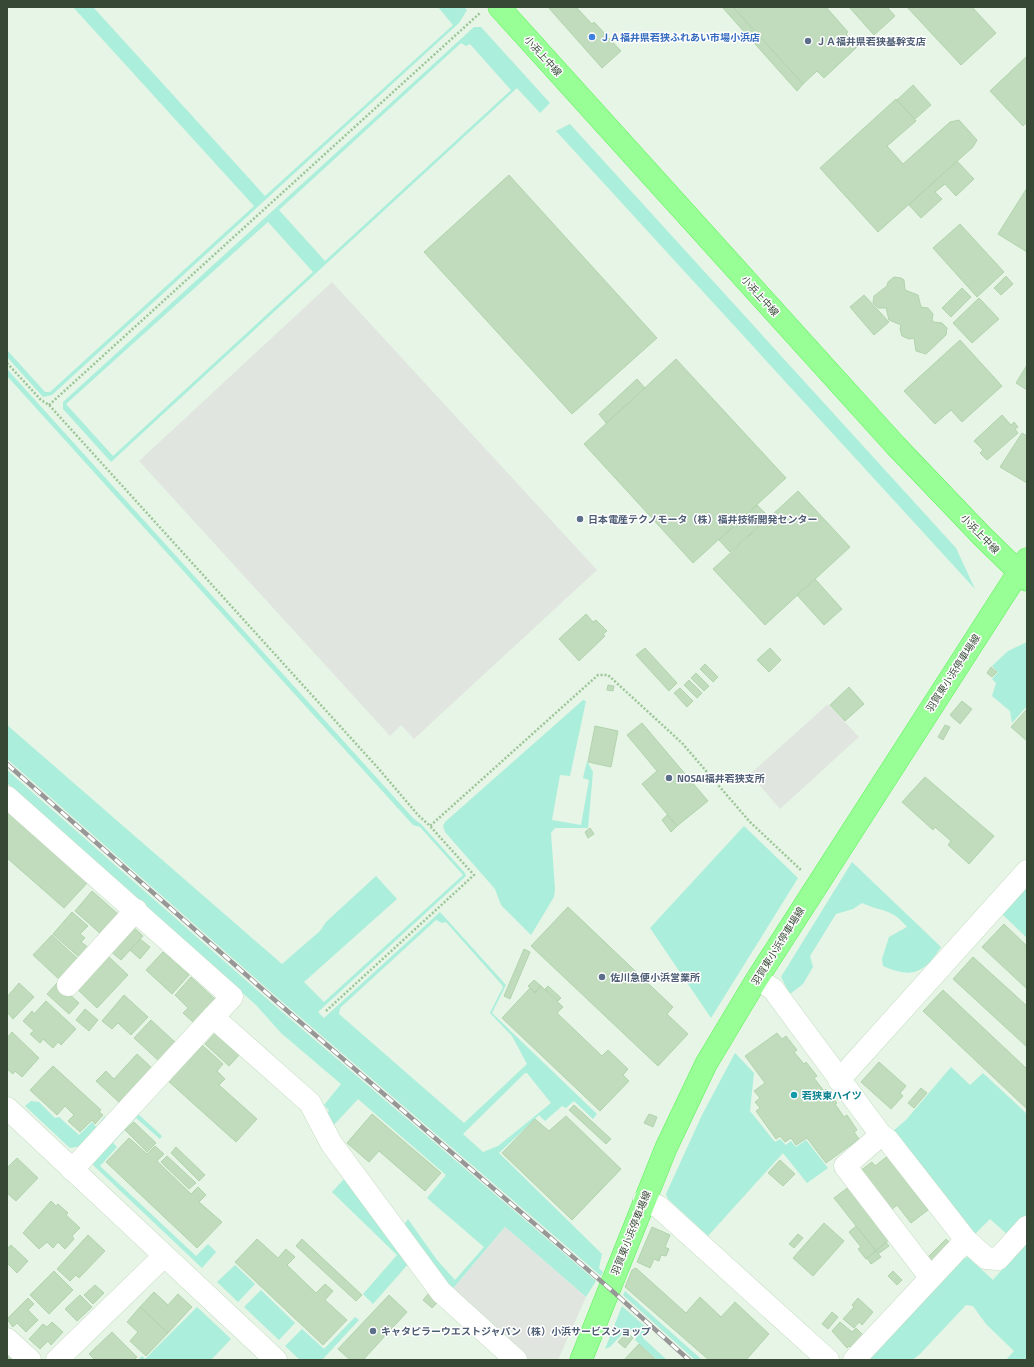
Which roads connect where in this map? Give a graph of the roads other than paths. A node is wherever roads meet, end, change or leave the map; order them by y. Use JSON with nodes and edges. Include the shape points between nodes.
{"nodes":[{"id":1,"x":489,"y":10,"type":"edge"},
{"id":2,"x":1024,"y":570,"type":"edge"},
{"id":3,"x":7,"y":797,"type":"edge"},
{"id":4,"x":1027,"y":870,"type":"edge"},
{"id":5,"x":136,"y":910,"type":"junction"},
{"id":6,"x":757,"y":979,"type":"junction"},
{"id":7,"x":68,"y":985,"type":"dead end"},
{"id":8,"x":213,"y":1017,"type":"junction"},
{"id":9,"x":839,"y":1080,"type":"junction"},
{"id":10,"x":7,"y":1108,"type":"edge"},
{"id":11,"x":881,"y":1135,"type":"junction"},
{"id":12,"x":72,"y":1170,"type":"junction"},
{"id":13,"x":644,"y":1200,"type":"junction"},
{"id":14,"x":1027,"y":1227,"type":"edge"},
{"id":15,"x":966,"y":1240,"type":"junction"},
{"id":16,"x":164,"y":1256,"type":"junction"},
{"id":17,"x":930,"y":1277,"type":"junction"},
{"id":18,"x":7,"y":1338,"type":"edge"},
{"id":19,"x":30,"y":1360,"type":"edge"},
{"id":20,"x":57,"y":1360,"type":"edge"},
{"id":21,"x":276,"y":1360,"type":"edge"},
{"id":22,"x":516,"y":1360,"type":"edge"},
{"id":23,"x":581,"y":1360,"type":"edge"},
{"id":24,"x":828,"y":1360,"type":"edge"},
{"id":25,"x":854,"y":1360,"type":"edge"}],
"edges":[{"from":1,"to":2,"type":"main road","name":"小浜上中線","via":[[896,446]]},
{"from":2,"to":6,"type":"main road","name":"羽賀東小浜停車場線"},
{"from":3,"to":5,"type":"street"},
{"from":4,"to":9,"type":"street"},
{"from":5,"to":7,"type":"street"},
{"from":5,"to":8,"type":"street","via":[[232,997]]},
{"from":6,"to":9,"type":"street","via":[[773,989]]},
{"from":6,"to":13,"type":"main road","name":"羽賀東小浜停車場線","via":[[725,1031],[689,1099]]},
{"from":8,"to":12,"type":"street"},
{"from":8,"to":22,"type":"street","via":[[310,1103],[331,1144],[441,1292]]},
{"from":9,"to":11,"type":"street"},
{"from":10,"to":12,"type":"street"},
{"from":11,"to":15,"type":"street","via":[[888,1140]]},
{"from":11,"to":17,"type":"street","via":[[845,1166]]},
{"from":12,"to":16,"type":"street"},
{"from":13,"to":23,"type":"main road","name":"羽賀東小浜停車場線"},
{"from":13,"to":24,"type":"street","via":[[659,1206]]},
{"from":14,"to":15,"type":"street","via":[[998,1259],[986,1258]]},
{"from":15,"to":17,"type":"street"},
{"from":16,"to":20,"type":"street"},
{"from":16,"to":21,"type":"street"},
{"from":17,"to":25,"type":"street"},
{"from":18,"to":19,"type":"street"}]}
